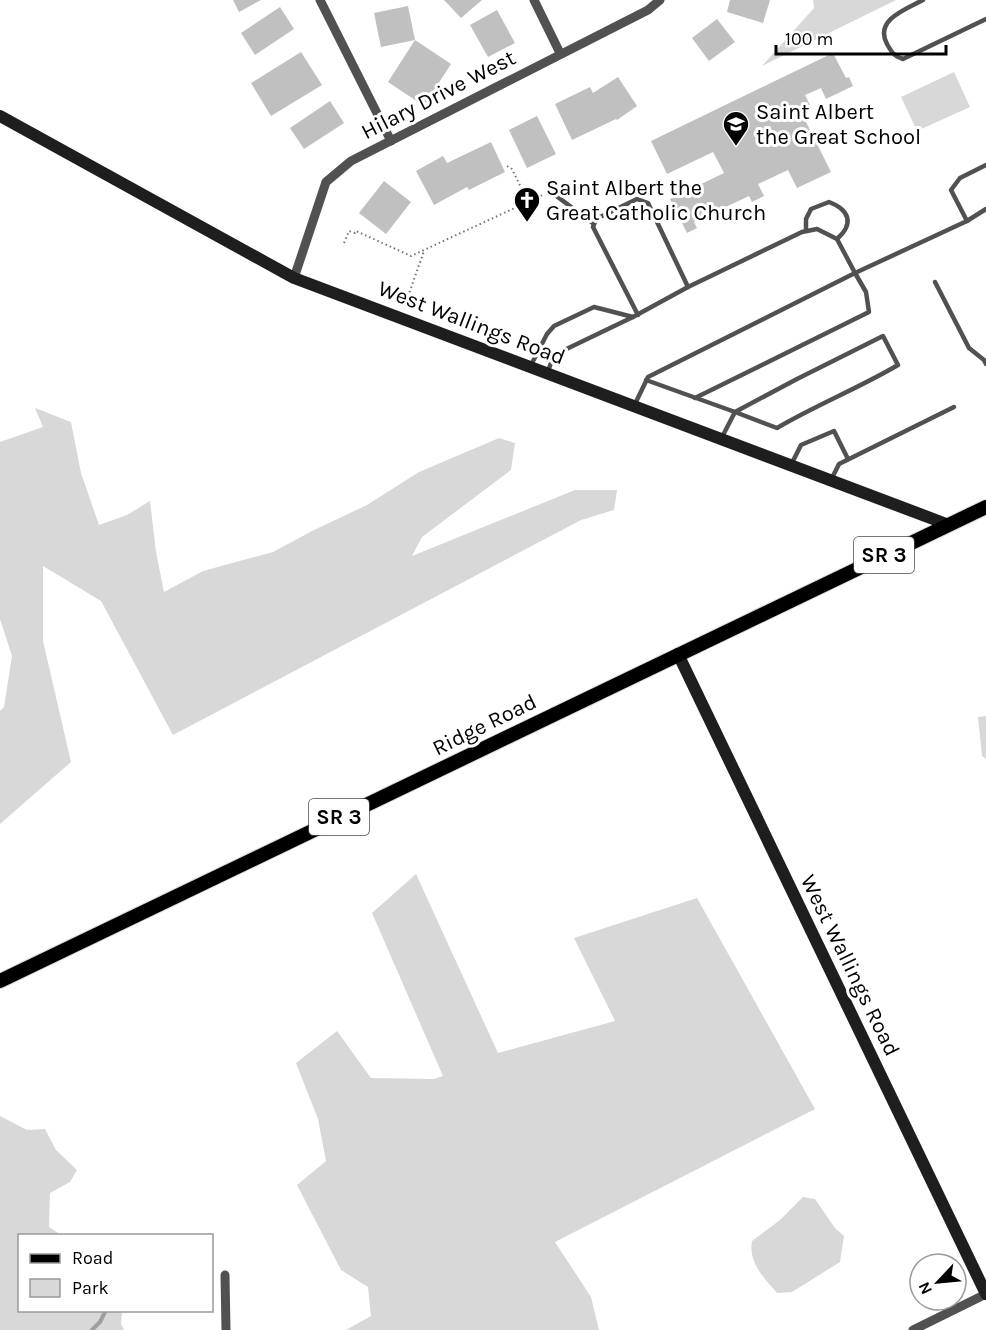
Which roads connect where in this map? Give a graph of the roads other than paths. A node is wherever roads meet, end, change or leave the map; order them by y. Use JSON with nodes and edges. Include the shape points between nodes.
{"nodes":[{"id":1,"x":320,"y":0,"type":"edge"},
{"id":2,"x":534,"y":0,"type":"edge"},
{"id":3,"x":660,"y":0,"type":"edge"},
{"id":4,"x":923,"y":0,"type":"edge"},
{"id":5,"x":986,"y":19,"type":"edge"},
{"id":6,"x":560,"y":53,"type":"junction"},
{"id":7,"x":0,"y":116,"type":"edge"},
{"id":8,"x":390,"y":141,"type":"junction"},
{"id":9,"x":986,"y":165,"type":"edge"},
{"id":10,"x":551,"y":192,"type":"road end"},
{"id":11,"x":986,"y":209,"type":"edge"},
{"id":12,"x":967,"y":221,"type":"junction"},
{"id":13,"x":594,"y":224,"type":"junction"},
{"id":14,"x":806,"y":231,"type":"junction"},
{"id":15,"x":837,"y":239,"type":"junction"},
{"id":16,"x":855,"y":273,"type":"junction"},
{"id":17,"x":294,"y":278,"type":"junction"},
{"id":18,"x":935,"y":282,"type":"dead end"},
{"id":19,"x":688,"y":287,"type":"junction"},
{"id":20,"x":636,"y":316,"type":"junction"},
{"id":21,"x":986,"y":364,"type":"edge"},
{"id":22,"x":530,"y":367,"type":"junction"},
{"id":23,"x":547,"y":373,"type":"junction"},
{"id":24,"x":646,"y":380,"type":"junction"},
{"id":25,"x":695,"y":398,"type":"junction"},
{"id":26,"x":634,"y":406,"type":"junction"},
{"id":27,"x":954,"y":407,"type":"dead end"},
{"id":28,"x":735,"y":412,"type":"junction"},
{"id":29,"x":721,"y":439,"type":"junction"},
{"id":30,"x":849,"y":459,"type":"junction"},
{"id":31,"x":791,"y":465,"type":"junction"},
{"id":32,"x":831,"y":480,"type":"junction"},
{"id":33,"x":986,"y":507,"type":"edge"},
{"id":34,"x":949,"y":525,"type":"junction"},
{"id":35,"x":678,"y":654,"type":"junction"},
{"id":36,"x":0,"y":981,"type":"edge"},
{"id":37,"x":225,"y":1275,"type":"dead end"},
{"id":38,"x":986,"y":1294,"type":"edge"},
{"id":39,"x":226,"y":1330,"type":"edge"},
{"id":40,"x":913,"y":1330,"type":"edge"}],
"edges":[{"from":1,"to":8,"type":"street"},
{"from":2,"to":6,"type":"street"},
{"from":3,"to":6,"type":"street","name":"Hilary Drive West","via":[[648,10]]},
{"from":4,"to":5,"type":"lane","via":[[894,15],[884,27],[883,38],[893,55],[903,60]]},
{"from":6,"to":8,"type":"street","name":"Hilary Drive West"},
{"from":7,"to":17,"type":"street","name":"West Wallings Road"},
{"from":8,"to":17,"type":"street","name":"Hilary Drive West","via":[[351,161],[326,182]]},
{"from":9,"to":12,"type":"lane","via":[[960,178],[951,190]]},
{"from":10,"to":13,"type":"lane"},
{"from":11,"to":12,"type":"lane"},
{"from":12,"to":16,"type":"lane"},
{"from":13,"to":19,"type":"lane","via":[[596,219],[637,199],[648,203]]},
{"from":13,"to":20,"type":"lane"},
{"from":14,"to":15,"type":"lane","via":[[817,229]]},
{"from":14,"to":15,"type":"lane","via":[[811,209],[829,202],[845,212],[848,223]]},
{"from":14,"to":19,"type":"lane"},
{"from":15,"to":16,"type":"lane"},
{"from":16,"to":24,"type":"lane"},
{"from":16,"to":25,"type":"lane","via":[[866,292],[869,312]]},
{"from":17,"to":22,"type":"street","name":"West Wallings Road"},
{"from":18,"to":21,"type":"lane","via":[[969,348]]},
{"from":19,"to":20,"type":"lane"},
{"from":20,"to":22,"type":"lane","via":[[594,307],[564,321],[547,334]]},
{"from":20,"to":23,"type":"lane","via":[[554,355]]},
{"from":22,"to":23,"type":"street","name":"West Wallings Road"},
{"from":23,"to":26,"type":"street","name":"West Wallings Road"},
{"from":24,"to":25,"type":"lane"},
{"from":24,"to":26,"type":"lane"},
{"from":25,"to":28,"type":"lane"},
{"from":26,"to":29,"type":"street","name":"West Wallings Road"},
{"from":27,"to":30,"type":"lane"},
{"from":28,"to":28,"type":"lane","via":[[777,428],[898,365],[884,336]]},
{"from":28,"to":29,"type":"lane"},
{"from":29,"to":31,"type":"street","name":"West Wallings Road"},
{"from":30,"to":31,"type":"lane","via":[[834,430],[801,445]]},
{"from":30,"to":32,"type":"lane","via":[[837,466]]},
{"from":31,"to":32,"type":"street","name":"West Wallings Road"},
{"from":32,"to":34,"type":"street","name":"West Wallings Road"},
{"from":33,"to":34,"type":"main road","name":"Ridge Road","number":"SR 3"},
{"from":34,"to":35,"type":"main road","name":"Ridge Road","number":"SR 3"},
{"from":35,"to":36,"type":"main road","name":"Ridge Road","number":"SR 3"},
{"from":35,"to":38,"type":"street","name":"West Wallings Road"},
{"from":37,"to":39,"type":"street"},
{"from":38,"to":40,"type":"street"}]}
